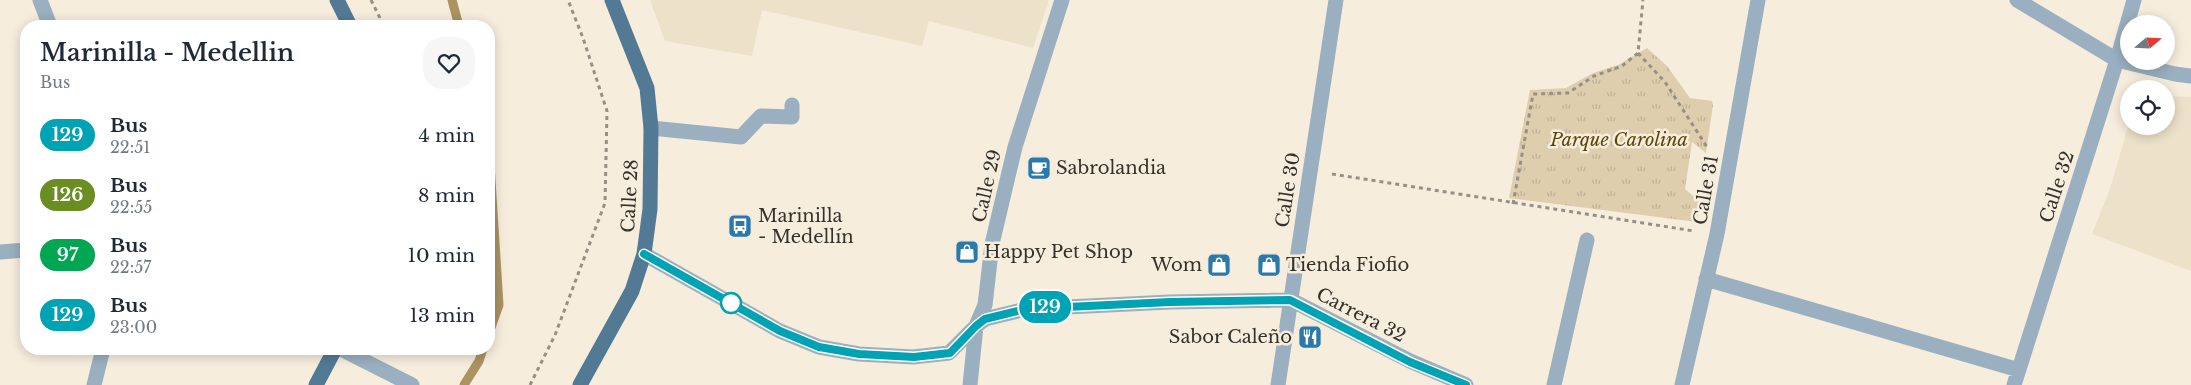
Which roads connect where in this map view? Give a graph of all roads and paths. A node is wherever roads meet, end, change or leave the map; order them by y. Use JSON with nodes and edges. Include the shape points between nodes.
{"nodes":[{"id":1,"x":40,"y":0,"type":"edge"},
{"id":2,"x":337,"y":0,"type":"edge"},
{"id":3,"x":371,"y":0,"type":"edge"},
{"id":4,"x":568,"y":0,"type":"edge"},
{"id":5,"x":612,"y":0,"type":"edge"},
{"id":6,"x":1062,"y":0,"type":"edge"},
{"id":7,"x":1336,"y":0,"type":"edge"},
{"id":8,"x":1643,"y":0,"type":"edge"},
{"id":9,"x":1758,"y":0,"type":"edge"},
{"id":10,"x":2017,"y":0,"type":"edge"},
{"id":11,"x":2134,"y":0,"type":"edge"},
{"id":12,"x":48,"y":20,"type":"edge"},
{"id":13,"x":347,"y":20,"type":"edge"},
{"id":14,"x":381,"y":20,"type":"edge"},
{"id":15,"x":1638,"y":53,"type":"junction"},
{"id":16,"x":2117,"y":60,"type":"junction"},
{"id":17,"x":2191,"y":76,"type":"edge"},
{"id":18,"x":792,"y":105,"type":"dead end"},
{"id":19,"x":651,"y":128,"type":"junction"},
{"id":20,"x":1709,"y":149,"type":"dead end"},
{"id":21,"x":1310,"y":171,"type":"junction"},
{"id":22,"x":1514,"y":204,"type":"junction"},
{"id":23,"x":1717,"y":234,"type":"junction"},
{"id":24,"x":1587,"y":240,"type":"dead end"},
{"id":25,"x":20,"y":250,"type":"edge"},
{"id":26,"x":0,"y":252,"type":"edge"},
{"id":27,"x":644,"y":254,"type":"junction"},
{"id":28,"x":1706,"y":279,"type":"junction"},
{"id":29,"x":1290,"y":300,"type":"junction"},
{"id":30,"x":976,"y":326,"type":"junction"},
{"id":31,"x":102,"y":355,"type":"edge"},
{"id":32,"x":332,"y":355,"type":"edge"},
{"id":33,"x":352,"y":355,"type":"edge"},
{"id":34,"x":2019,"y":370,"type":"junction"},
{"id":35,"x":94,"y":385,"type":"edge"},
{"id":36,"x":316,"y":385,"type":"edge"},
{"id":37,"x":412,"y":385,"type":"edge"},
{"id":38,"x":530,"y":385,"type":"edge"},
{"id":39,"x":580,"y":385,"type":"edge"},
{"id":40,"x":970,"y":385,"type":"edge"},
{"id":41,"x":1278,"y":385,"type":"edge"},
{"id":42,"x":1466,"y":385,"type":"edge"},
{"id":43,"x":1554,"y":385,"type":"edge"},
{"id":44,"x":1682,"y":385,"type":"edge"},
{"id":45,"x":2014,"y":385,"type":"edge"}],
"edges":[{"from":1,"to":12,"type":"street"},
{"from":2,"to":13,"type":"main road"},
{"from":3,"to":14,"type":"path"},
{"from":4,"to":38,"type":"path","via":[[607,111],[605,203],[555,335]]},
{"from":5,"to":19,"type":"main road","name":"Calle 28","via":[[647,88]]},
{"from":6,"to":30,"type":"street","name":"Calle 29","via":[[1015,147],[992,244],[985,305]]},
{"from":7,"to":21,"type":"street","name":"Calle 30"},
{"from":8,"to":15,"type":"path"},
{"from":9,"to":23,"type":"street","name":"Calle 31"},
{"from":10,"to":16,"type":"street"},
{"from":11,"to":16,"type":"street","name":"Calle 32"},
{"from":15,"to":20,"type":"path","via":[[1665,82]]},
{"from":15,"to":22,"type":"path","via":[[1622,66],[1594,76],[1568,93],[1533,94]]},
{"from":16,"to":17,"type":"street"},
{"from":16,"to":34,"type":"street","name":"Calle 32"},
{"from":18,"to":19,"type":"street","via":[[792,117],[761,116],[740,137]]},
{"from":19,"to":27,"type":"main road","name":"Calle 28","via":[[651,201]]},
{"from":21,"to":22,"type":"path"},
{"from":21,"to":29,"type":"street","name":"Calle 30"},
{"from":22,"to":23,"type":"path"},
{"from":23,"to":28,"type":"street","name":"Calle 31"},
{"from":24,"to":43,"type":"street"},
{"from":25,"to":26,"type":"street"},
{"from":27,"to":30,"type":"street","name":"Carrera 32","via":[[780,331],[819,347],[859,354],[914,357],[950,353]]},
{"from":27,"to":39,"type":"main road","name":"Calle 28","via":[[632,291]]},
{"from":28,"to":34,"type":"street"},
{"from":28,"to":44,"type":"street","name":"Calle 31"},
{"from":29,"to":30,"type":"street","name":"Carrera 32","via":[[1026,309],[985,319]]},
{"from":29,"to":41,"type":"street","name":"Calle 30"},
{"from":29,"to":42,"type":"street","name":"Carrera 32","via":[[1410,362]]},
{"from":30,"to":40,"type":"street","name":"Calle 29"},
{"from":31,"to":35,"type":"street"},
{"from":32,"to":36,"type":"main road"},
{"from":33,"to":37,"type":"street"},
{"from":34,"to":45,"type":"street","name":"Calle 32"}]}
